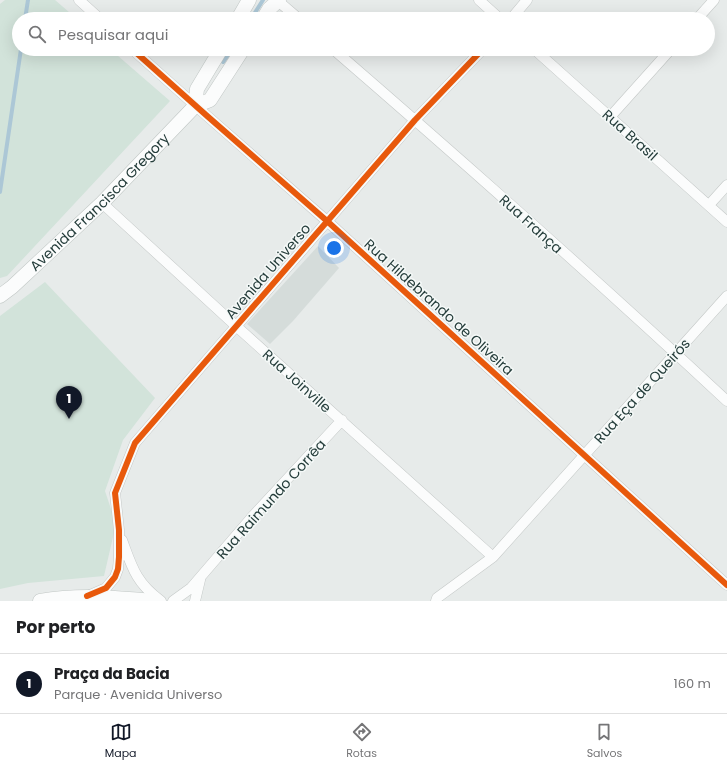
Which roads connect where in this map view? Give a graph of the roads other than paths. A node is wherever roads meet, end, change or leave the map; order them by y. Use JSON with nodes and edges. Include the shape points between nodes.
{"nodes":[{"id":1,"x":79,"y":0,"type":"edge"},
{"id":2,"x":249,"y":0,"type":"edge"},
{"id":3,"x":278,"y":0,"type":"edge"},
{"id":4,"x":479,"y":0,"type":"edge"},
{"id":5,"x":527,"y":0,"type":"edge"},
{"id":6,"x":714,"y":0,"type":"edge"},
{"id":7,"x":92,"y":12,"type":"edge"},
{"id":8,"x":242,"y":12,"type":"edge"},
{"id":9,"x":267,"y":12,"type":"edge"},
{"id":10,"x":291,"y":12,"type":"edge"},
{"id":11,"x":492,"y":12,"type":"edge"},
{"id":12,"x":516,"y":12,"type":"edge"},
{"id":13,"x":703,"y":12,"type":"edge"},
{"id":14,"x":140,"y":56,"type":"edge"},
{"id":15,"x":217,"y":56,"type":"edge"},
{"id":16,"x":238,"y":56,"type":"edge"},
{"id":17,"x":341,"y":56,"type":"edge"},
{"id":18,"x":476,"y":56,"type":"edge"},
{"id":19,"x":542,"y":56,"type":"edge"},
{"id":20,"x":665,"y":56,"type":"edge"},
{"id":21,"x":195,"y":106,"type":"junction"},
{"id":22,"x":610,"y":117,"type":"junction"},
{"id":23,"x":415,"y":120,"type":"junction"},
{"id":24,"x":727,"y":185,"type":"edge"},
{"id":25,"x":102,"y":203,"type":"junction"},
{"id":26,"x":709,"y":205,"type":"junction"},
{"id":27,"x":327,"y":221,"type":"junction"},
{"id":28,"x":727,"y":222,"type":"edge"},
{"id":29,"x":0,"y":296,"type":"edge"},
{"id":30,"x":727,"y":296,"type":"edge"},
{"id":31,"x":236,"y":326,"type":"junction"},
{"id":32,"x":676,"y":353,"type":"junction"},
{"id":33,"x":727,"y":401,"type":"edge"},
{"id":34,"x":342,"y":420,"type":"junction"},
{"id":35,"x":584,"y":455,"type":"junction"},
{"id":36,"x":119,"y":530,"type":"junction"},
{"id":37,"x":493,"y":557,"type":"junction"},
{"id":38,"x":200,"y":578,"type":"junction"},
{"id":39,"x":727,"y":585,"type":"edge"},
{"id":40,"x":87,"y":596,"type":"junction"},
{"id":41,"x":40,"y":601,"type":"edge"},
{"id":42,"x":156,"y":601,"type":"edge"},
{"id":43,"x":161,"y":601,"type":"edge"},
{"id":44,"x":173,"y":601,"type":"edge"},
{"id":45,"x":195,"y":601,"type":"edge"},
{"id":46,"x":436,"y":601,"type":"edge"}],
"edges":[{"from":1,"to":7,"type":"street"},
{"from":2,"to":8,"type":"street"},
{"from":3,"to":9,"type":"street"},
{"from":3,"to":10,"type":"street"},
{"from":4,"to":11,"type":"street"},
{"from":5,"to":12,"type":"street"},
{"from":6,"to":13,"type":"street"},
{"from":14,"to":21,"type":"street","name":"Rua Hildebrando de Oliveira"},
{"from":15,"to":21,"type":"street","via":[[197,89]]},
{"from":16,"to":21,"type":"street","name":"Avenida Francisca Gregory","via":[[210,100]]},
{"from":17,"to":23,"type":"street","name":"Rua França"},
{"from":18,"to":23,"type":"street","name":"Avenida Universo"},
{"from":19,"to":22,"type":"street","name":"Rua Brasil"},
{"from":20,"to":22,"type":"street"},
{"from":21,"to":25,"type":"street","name":"Avenida Francisca Gregory"},
{"from":21,"to":27,"type":"street","name":"Rua Hildebrando de Oliveira"},
{"from":22,"to":26,"type":"street","name":"Rua Brasil"},
{"from":23,"to":27,"type":"street","name":"Avenida Universo"},
{"from":23,"to":32,"type":"street","name":"Rua França"},
{"from":24,"to":26,"type":"street"},
{"from":25,"to":29,"type":"street","name":"Avenida Francisca Gregory"},
{"from":25,"to":31,"type":"street","name":"Rua Joinville"},
{"from":26,"to":28,"type":"street","name":"Rua Brasil"},
{"from":27,"to":31,"type":"street","name":"Avenida Universo"},
{"from":27,"to":35,"type":"street","name":"Rua Hildebrando de Oliveira"},
{"from":30,"to":32,"type":"street","name":"Rua Eça de Queirós"},
{"from":31,"to":34,"type":"street","name":"Rua Joinville"},
{"from":31,"to":36,"type":"street","name":"Avenida Universo","via":[[135,443],[115,493]]},
{"from":32,"to":33,"type":"street","name":"Rua França"},
{"from":32,"to":35,"type":"street","name":"Rua Eça de Queirós"},
{"from":34,"to":37,"type":"street","name":"Rua Joinville"},
{"from":34,"to":38,"type":"street","name":"Rua Raimundo Corrêa"},
{"from":35,"to":37,"type":"street","name":"Rua Eça de Queirós"},
{"from":35,"to":39,"type":"street","name":"Rua Hildebrando de Oliveira"},
{"from":36,"to":40,"type":"street","via":[[118,569],[106,588]]},
{"from":36,"to":43,"type":"street","via":[[141,584]]},
{"from":37,"to":46,"type":"street","name":"Rua Eça de Queirós"},
{"from":38,"to":44,"type":"street","name":"Rua Raimundo Corrêa","via":[[192,588]]},
{"from":38,"to":45,"type":"street","name":"Rua Raimundo Corrêa"},
{"from":40,"to":41,"type":"street"},
{"from":40,"to":42,"type":"street"}]}
